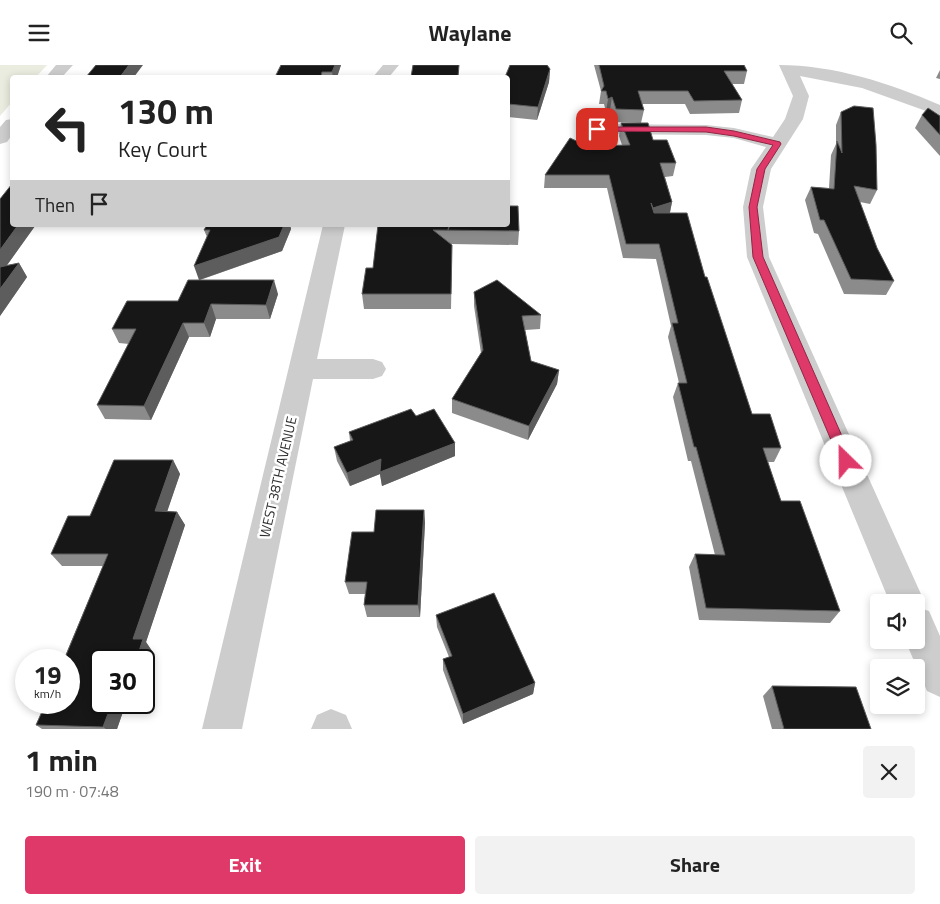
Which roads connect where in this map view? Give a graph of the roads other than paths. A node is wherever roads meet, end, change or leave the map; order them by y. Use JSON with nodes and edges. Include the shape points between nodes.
{"nodes":[{"id":1,"x":65,"y":65,"type":"edge"},
{"id":2,"x":391,"y":65,"type":"edge"},
{"id":3,"x":789,"y":68,"type":"edge"},
{"id":4,"x":56,"y":75,"type":"edge"},
{"id":5,"x":383,"y":75,"type":"edge"},
{"id":6,"x":940,"y":111,"type":"edge"},
{"id":7,"x":10,"y":126,"type":"edge"},
{"id":8,"x":597,"y":129,"type":"dead end"},
{"id":9,"x":0,"y":137,"type":"edge"},
{"id":10,"x":778,"y":144,"type":"junction"},
{"id":11,"x":334,"y":227,"type":"edge"},
{"id":12,"x":302,"y":369,"type":"junction"},
{"id":13,"x":373,"y":369,"type":"dead end"},
{"id":14,"x":904,"y":594,"type":"edge"},
{"id":15,"x":925,"y":643,"type":"edge"},
{"id":16,"x":940,"y":677,"type":"edge"},
{"id":17,"x":222,"y":729,"type":"edge"}],
"edges":[{"from":1,"to":4,"type":"street"},
{"from":2,"to":5,"type":"street"},
{"from":3,"to":6,"type":"street","via":[[871,84]]},
{"from":3,"to":10,"type":"street","via":[[801,96],[794,119]]},
{"from":7,"to":9,"type":"street"},
{"from":8,"to":10,"type":"street","via":[[706,130]]},
{"from":10,"to":14,"type":"street","via":[[761,169],[753,207],[758,257]]},
{"from":11,"to":12,"type":"street","name":"WEST 38TH AVENUE"},
{"from":12,"to":13,"type":"street"},
{"from":12,"to":17,"type":"street","name":"WEST 38TH AVENUE"},
{"from":15,"to":16,"type":"street"}]}
